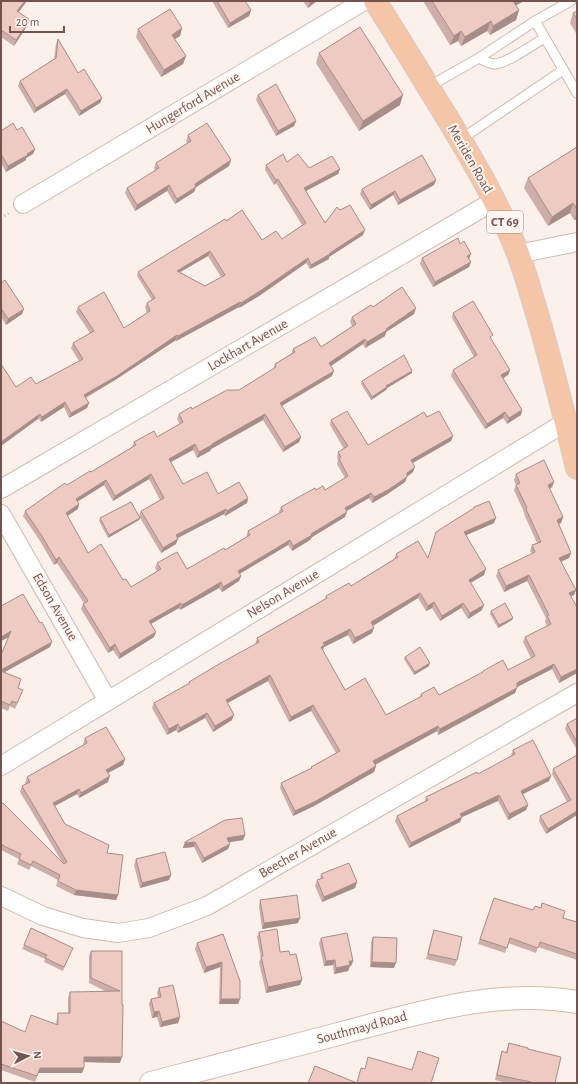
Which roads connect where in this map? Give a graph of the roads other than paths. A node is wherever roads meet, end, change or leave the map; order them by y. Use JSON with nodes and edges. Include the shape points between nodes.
{"nodes":[{"id":1,"x":364,"y":1,"type":"edge"},
{"id":2,"x":375,"y":1,"type":"edge"},
{"id":3,"x":571,"y":1,"type":"edge"},
{"id":4,"x":535,"y":21,"type":"junction"},
{"id":5,"x":544,"y":38,"type":"junction"},
{"id":6,"x":479,"y":58,"type":"junction"},
{"id":7,"x":563,"y":70,"type":"junction"},
{"id":8,"x":428,"y":87,"type":"junction"},
{"id":9,"x":577,"y":93,"type":"edge"},
{"id":10,"x":460,"y":140,"type":"junction"},
{"id":11,"x":494,"y":201,"type":"junction"},
{"id":12,"x":23,"y":204,"type":"dead end"},
{"id":13,"x":577,"y":242,"type":"edge"},
{"id":14,"x":518,"y":254,"type":"junction"},
{"id":15,"x":566,"y":422,"type":"junction"},
{"id":16,"x":577,"y":468,"type":"edge"},
{"id":17,"x":1,"y":490,"type":"edge"},
{"id":18,"x":1,"y":514,"type":"edge"},
{"id":19,"x":577,"y":693,"type":"edge"},
{"id":20,"x":108,"y":701,"type":"junction"},
{"id":21,"x":1,"y":766,"type":"edge"},
{"id":22,"x":1,"y":896,"type":"edge"},
{"id":23,"x":577,"y":1002,"type":"edge"},
{"id":24,"x":151,"y":1083,"type":"edge"}],
"edges":[{"from":1,"to":12,"type":"street","name":"Hungerford Avenue"},
{"from":2,"to":8,"type":"main road","name":"Meriden Road","number":"CT 69"},
{"from":3,"to":4,"type":"lane"},
{"from":4,"to":5,"type":"lane"},
{"from":4,"to":6,"type":"lane"},
{"from":5,"to":6,"type":"lane","via":[[504,62],[488,63]]},
{"from":5,"to":7,"type":"lane"},
{"from":6,"to":8,"type":"lane"},
{"from":7,"to":9,"type":"lane"},
{"from":7,"to":10,"type":"lane"},
{"from":8,"to":10,"type":"main road","name":"Meriden Road","number":"CT 69"},
{"from":10,"to":11,"type":"main road","name":"Meriden Road","number":"CT 69"},
{"from":11,"to":14,"type":"main road","name":"Meriden Road","number":"CT 69"},
{"from":11,"to":17,"type":"street","name":"Lockhart Avenue"},
{"from":13,"to":14,"type":"street"},
{"from":14,"to":15,"type":"main road","name":"Meriden Road","number":"CT 69","via":[[540,323]]},
{"from":15,"to":16,"type":"main road","name":"Meriden Road","number":"CT 69"},
{"from":15,"to":20,"type":"street","name":"Nelson Avenue"},
{"from":18,"to":20,"type":"street","name":"Edson Avenue"},
{"from":19,"to":22,"type":"street","name":"Beecher Avenue","via":[[207,906],[149,928],[118,933],[83,928],[43,916]]},
{"from":20,"to":21,"type":"street","name":"Nelson Avenue"},
{"from":23,"to":24,"type":"main road","name":"Southmayd Road","via":[[502,998],[466,1003],[410,1015]]}]}
